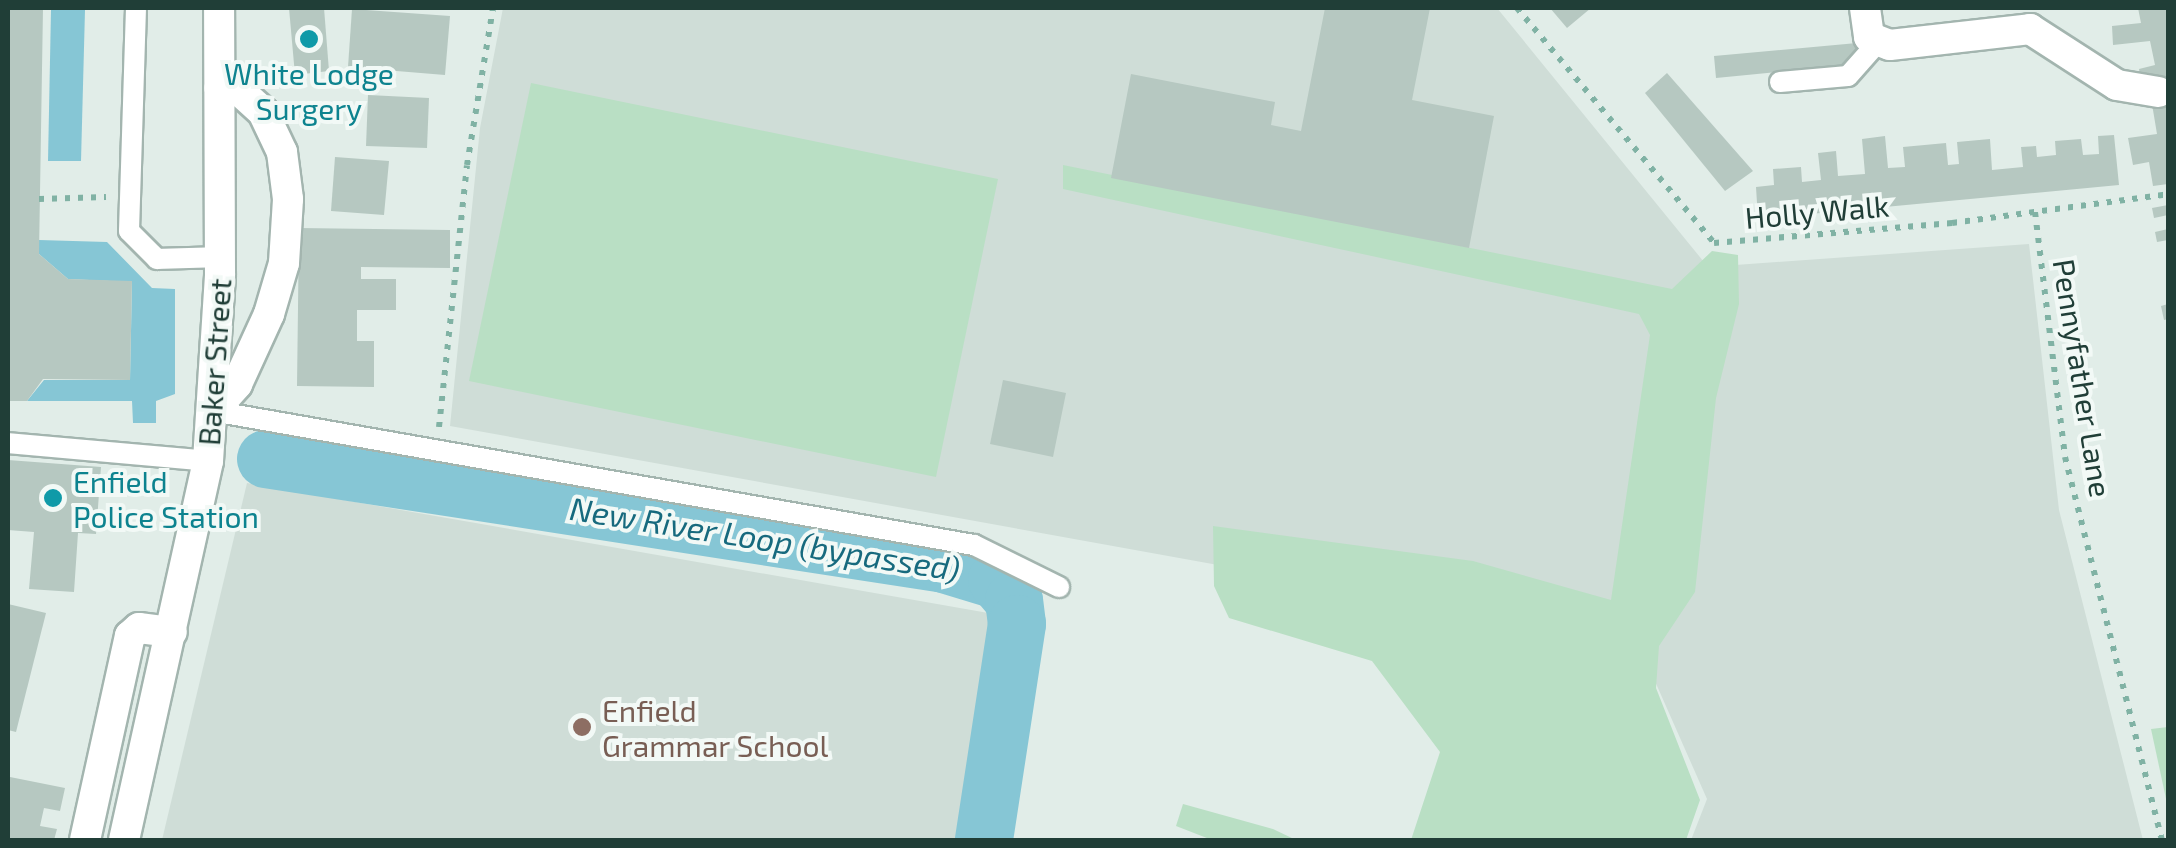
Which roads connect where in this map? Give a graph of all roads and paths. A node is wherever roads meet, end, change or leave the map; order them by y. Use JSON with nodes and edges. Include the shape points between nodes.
{"nodes":[{"id":1,"x":136,"y":8,"type":"edge"},
{"id":2,"x":219,"y":8,"type":"edge"},
{"id":3,"x":493,"y":8,"type":"edge"},
{"id":4,"x":1517,"y":8,"type":"edge"},
{"id":5,"x":1865,"y":8,"type":"edge"},
{"id":6,"x":1879,"y":41,"type":"junction"},
{"id":7,"x":1780,"y":82,"type":"dead end"},
{"id":8,"x":220,"y":88,"type":"junction"},
{"id":9,"x":2158,"y":92,"type":"dead end"},
{"id":10,"x":2168,"y":194,"type":"edge"},
{"id":11,"x":106,"y":198,"type":"dead end"},
{"id":12,"x":40,"y":199,"type":"dead end"},
{"id":13,"x":2036,"y":212,"type":"junction"},
{"id":14,"x":221,"y":256,"type":"junction"},
{"id":15,"x":213,"y":411,"type":"junction"},
{"id":16,"x":8,"y":444,"type":"edge"},
{"id":17,"x":436,"y":450,"type":"junction"},
{"id":18,"x":208,"y":461,"type":"junction"},
{"id":19,"x":1059,"y":586,"type":"dead end"},
{"id":20,"x":172,"y":632,"type":"junction"},
{"id":21,"x":86,"y":834,"type":"edge"},
{"id":22,"x":125,"y":838,"type":"edge"},
{"id":23,"x":2162,"y":840,"type":"edge"}],
"edges":[{"from":1,"to":14,"type":"lane","via":[[129,231],[157,259]]},
{"from":2,"to":8,"type":"street","name":"Baker Street"},
{"from":3,"to":17,"type":"path","via":[[467,165]]},
{"from":4,"to":13,"type":"path","name":"Holly Walk","via":[[1714,243]]},
{"from":5,"to":6,"type":"street","via":[[1868,37]]},
{"from":6,"to":7,"type":"lane","via":[[1848,76]]},
{"from":6,"to":9,"type":"street","via":[[2030,28],[2116,86]]},
{"from":8,"to":14,"type":"street","name":"Baker Street"},
{"from":8,"to":15,"type":"street","via":[[241,92],[263,112],[282,152],[288,199],[284,263],[269,314],[237,384]]},
{"from":10,"to":13,"type":"path","name":"Holly Walk"},
{"from":11,"to":12,"type":"path"},
{"from":13,"to":23,"type":"path","name":"Pennyfather Lane","via":[[2065,457]]},
{"from":14,"to":15,"type":"street","name":"Baker Street"},
{"from":15,"to":17,"type":"lane"},
{"from":15,"to":18,"type":"street","name":"Baker Street"},
{"from":16,"to":18,"type":"lane"},
{"from":17,"to":19,"type":"lane","via":[[974,545]]},
{"from":18,"to":20,"type":"street","name":"Baker Street"},
{"from":20,"to":21,"type":"street","name":"Baker Street","via":[[139,628],[130,636]]},
{"from":20,"to":22,"type":"street","name":"Baker Street"},
{"from":21,"to":22,"type":"street","name":"Baker Street"}]}
